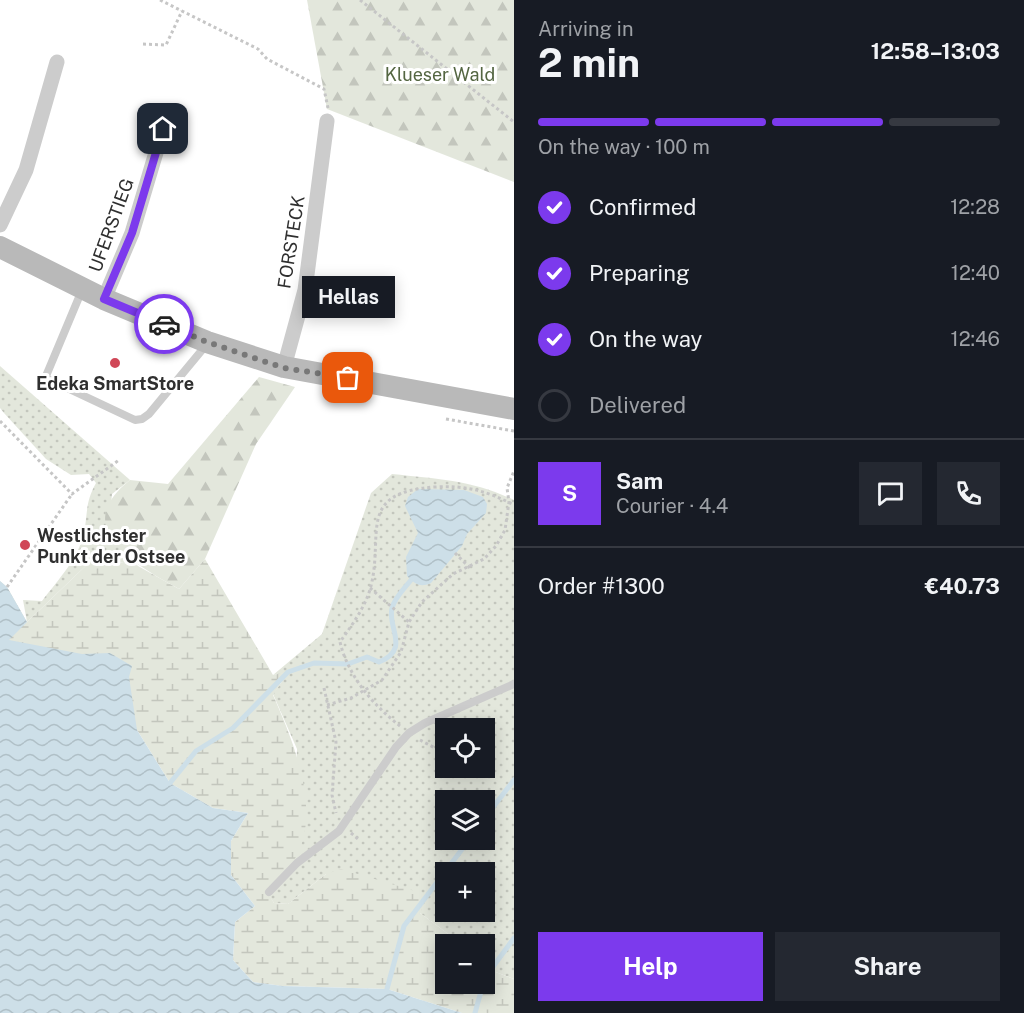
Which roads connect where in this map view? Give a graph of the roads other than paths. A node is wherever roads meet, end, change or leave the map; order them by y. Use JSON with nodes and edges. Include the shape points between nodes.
{"nodes":[{"id":1,"x":57,"y":63,"type":"dead end"},
{"id":2,"x":327,"y":122,"type":"road end"},
{"id":3,"x":163,"y":129,"type":"dead end"},
{"id":4,"x":0,"y":225,"type":"edge"},
{"id":5,"x":0,"y":247,"type":"edge"},
{"id":6,"x":82,"y":288,"type":"junction"},
{"id":7,"x":104,"y":299,"type":"junction"},
{"id":8,"x":207,"y":342,"type":"junction"},
{"id":9,"x":284,"y":368,"type":"junction"},
{"id":10,"x":514,"y":410,"type":"edge"},
{"id":11,"x":514,"y":684,"type":"edge"},
{"id":12,"x":269,"y":892,"type":"dead end"}],
"edges":[{"from":1,"to":4,"type":"street","via":[[29,161]]},
{"from":2,"to":9,"type":"street","name":"FORSTECK","via":[[305,290]]},
{"from":3,"to":7,"type":"street","name":"UFERSTIEG","via":[[132,233]]},
{"from":5,"to":6,"type":"street"},
{"from":6,"to":7,"type":"street"},
{"from":6,"to":8,"type":"lane","via":[[46,376],[135,420],[149,414]]},
{"from":7,"to":8,"type":"street"},
{"from":8,"to":9,"type":"street"},
{"from":9,"to":10,"type":"street"},
{"from":11,"to":12,"type":"lane","via":[[425,723],[409,734],[343,825]]}]}
